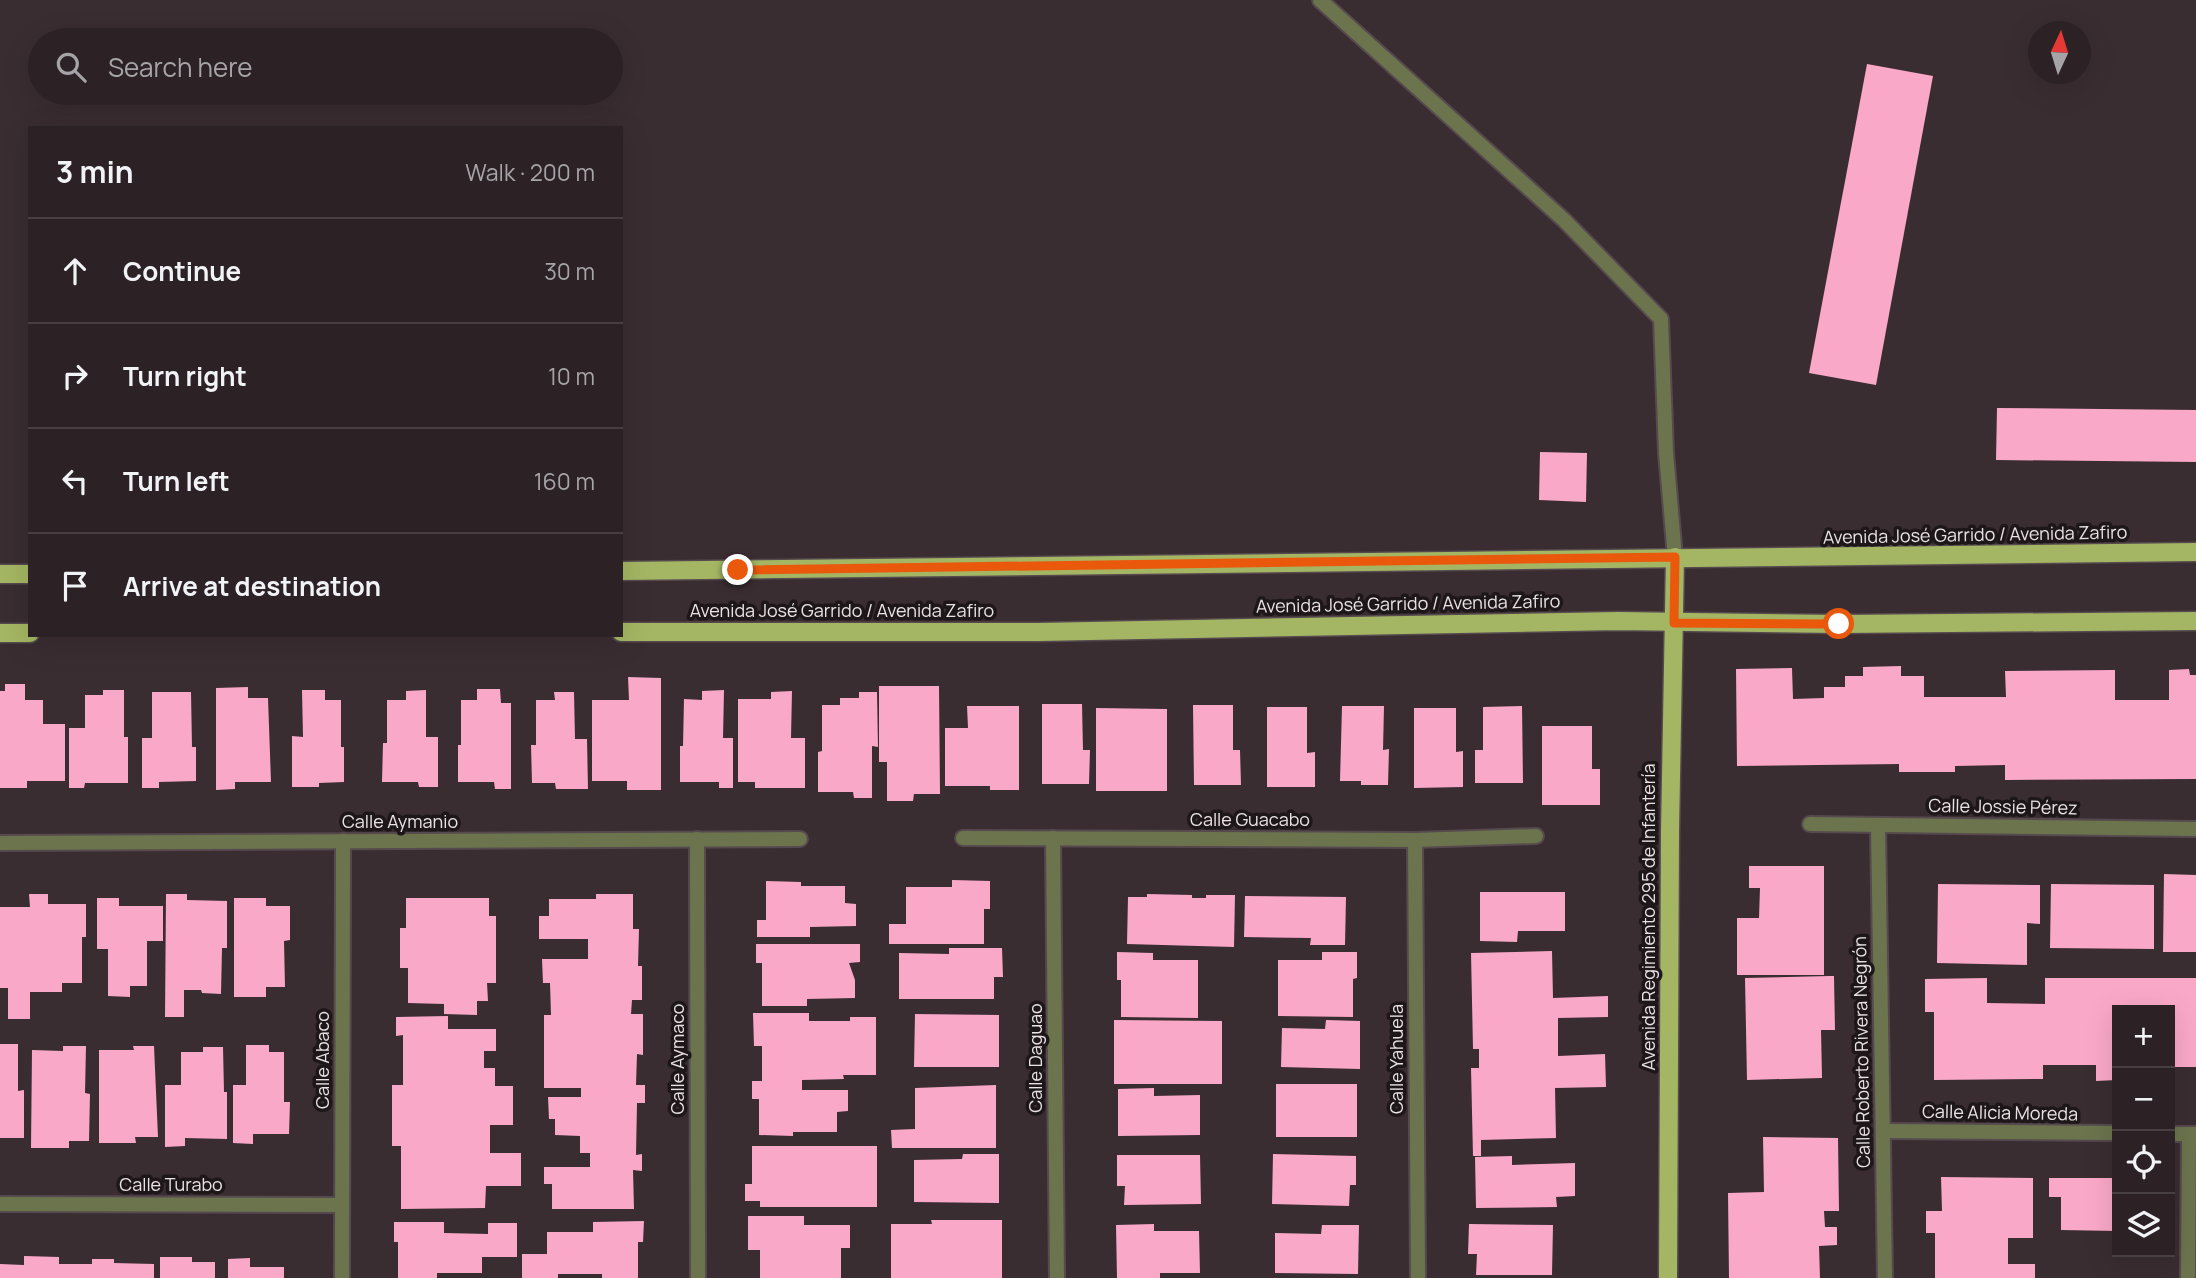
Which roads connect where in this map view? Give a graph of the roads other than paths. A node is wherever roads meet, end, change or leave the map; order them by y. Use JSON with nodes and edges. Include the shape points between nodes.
{"nodes":[{"id":1,"x":1320,"y":0,"type":"edge"},
{"id":2,"x":2196,"y":552,"type":"edge"},
{"id":3,"x":1675,"y":557,"type":"junction"},
{"id":4,"x":623,"y":571,"type":"edge"},
{"id":5,"x":0,"y":574,"type":"edge"},
{"id":6,"x":28,"y":574,"type":"edge"},
{"id":7,"x":2196,"y":621,"type":"edge"},
{"id":8,"x":1674,"y":623,"type":"junction"},
{"id":9,"x":623,"y":632,"type":"edge"},
{"id":10,"x":0,"y":633,"type":"edge"},
{"id":11,"x":28,"y":633,"type":"edge"},
{"id":12,"x":1811,"y":824,"type":"dead end"},
{"id":13,"x":1878,"y":825,"type":"junction"},
{"id":14,"x":2196,"y":829,"type":"edge"},
{"id":15,"x":1536,"y":836,"type":"dead end"},
{"id":16,"x":963,"y":838,"type":"dead end"},
{"id":17,"x":1054,"y":838,"type":"junction"},
{"id":18,"x":697,"y":839,"type":"junction"},
{"id":19,"x":800,"y":839,"type":"dead end"},
{"id":20,"x":1415,"y":840,"type":"junction"},
{"id":21,"x":342,"y":841,"type":"junction"},
{"id":22,"x":0,"y":843,"type":"edge"},
{"id":23,"x":1883,"y":1131,"type":"junction"},
{"id":24,"x":2112,"y":1133,"type":"edge"},
{"id":25,"x":2192,"y":1134,"type":"edge"},
{"id":26,"x":0,"y":1204,"type":"edge"},
{"id":27,"x":342,"y":1205,"type":"junction"},
{"id":28,"x":342,"y":1278,"type":"edge"},
{"id":29,"x":698,"y":1278,"type":"edge"},
{"id":30,"x":1057,"y":1278,"type":"edge"},
{"id":31,"x":1418,"y":1278,"type":"edge"},
{"id":32,"x":1668,"y":1278,"type":"edge"},
{"id":33,"x":1885,"y":1278,"type":"edge"},
{"id":34,"x":2188,"y":1278,"type":"edge"}],
"edges":[{"from":1,"to":3,"type":"street","via":[[1564,220],[1661,319]]},
{"from":2,"to":3,"type":"main road","name":"Avenida José Garrido / Avenida Zafiro"},
{"from":3,"to":4,"type":"main road","name":"Avenida José Garrido / Avenida Zafiro"},
{"from":3,"to":8,"type":"main road","name":"Avenida Regimiento 295 de Infantería"},
{"from":5,"to":6,"type":"main road"},
{"from":7,"to":8,"type":"main road","name":"Avenida José Garrido / Avenida Zafiro"},
{"from":8,"to":9,"type":"main road","name":"Avenida José Garrido / Avenida Zafiro","via":[[1038,632]]},
{"from":8,"to":32,"type":"main road","name":"Avenida Regimiento 295 de Infantería"},
{"from":10,"to":11,"type":"main road"},
{"from":12,"to":13,"type":"street","name":"Calle Jossie Pérez"},
{"from":13,"to":14,"type":"street","name":"Calle Jossie Pérez"},
{"from":13,"to":23,"type":"street","name":"Calle Roberto Rivera Negrón"},
{"from":15,"to":20,"type":"street","name":"Calle Guacabo"},
{"from":16,"to":17,"type":"street","name":"Calle Guacabo"},
{"from":17,"to":20,"type":"street","name":"Calle Guacabo"},
{"from":17,"to":30,"type":"street","name":"Calle Daguao"},
{"from":18,"to":19,"type":"street","name":"Calle Aymanio"},
{"from":18,"to":21,"type":"street","name":"Calle Aymanio"},
{"from":18,"to":29,"type":"street","name":"Calle Aymaco"},
{"from":20,"to":31,"type":"street","name":"Calle Yahuela"},
{"from":21,"to":22,"type":"street","name":"Calle Aymanio"},
{"from":21,"to":27,"type":"street","name":"Calle Abaco"},
{"from":23,"to":24,"type":"street","name":"Calle Alicia Moreda"},
{"from":23,"to":33,"type":"street","name":"Calle Roberto Rivera Negrón"},
{"from":25,"to":34,"type":"street"},
{"from":26,"to":27,"type":"street","name":"Calle Turabo"},
{"from":27,"to":28,"type":"street","name":"Calle Abaco"}]}
